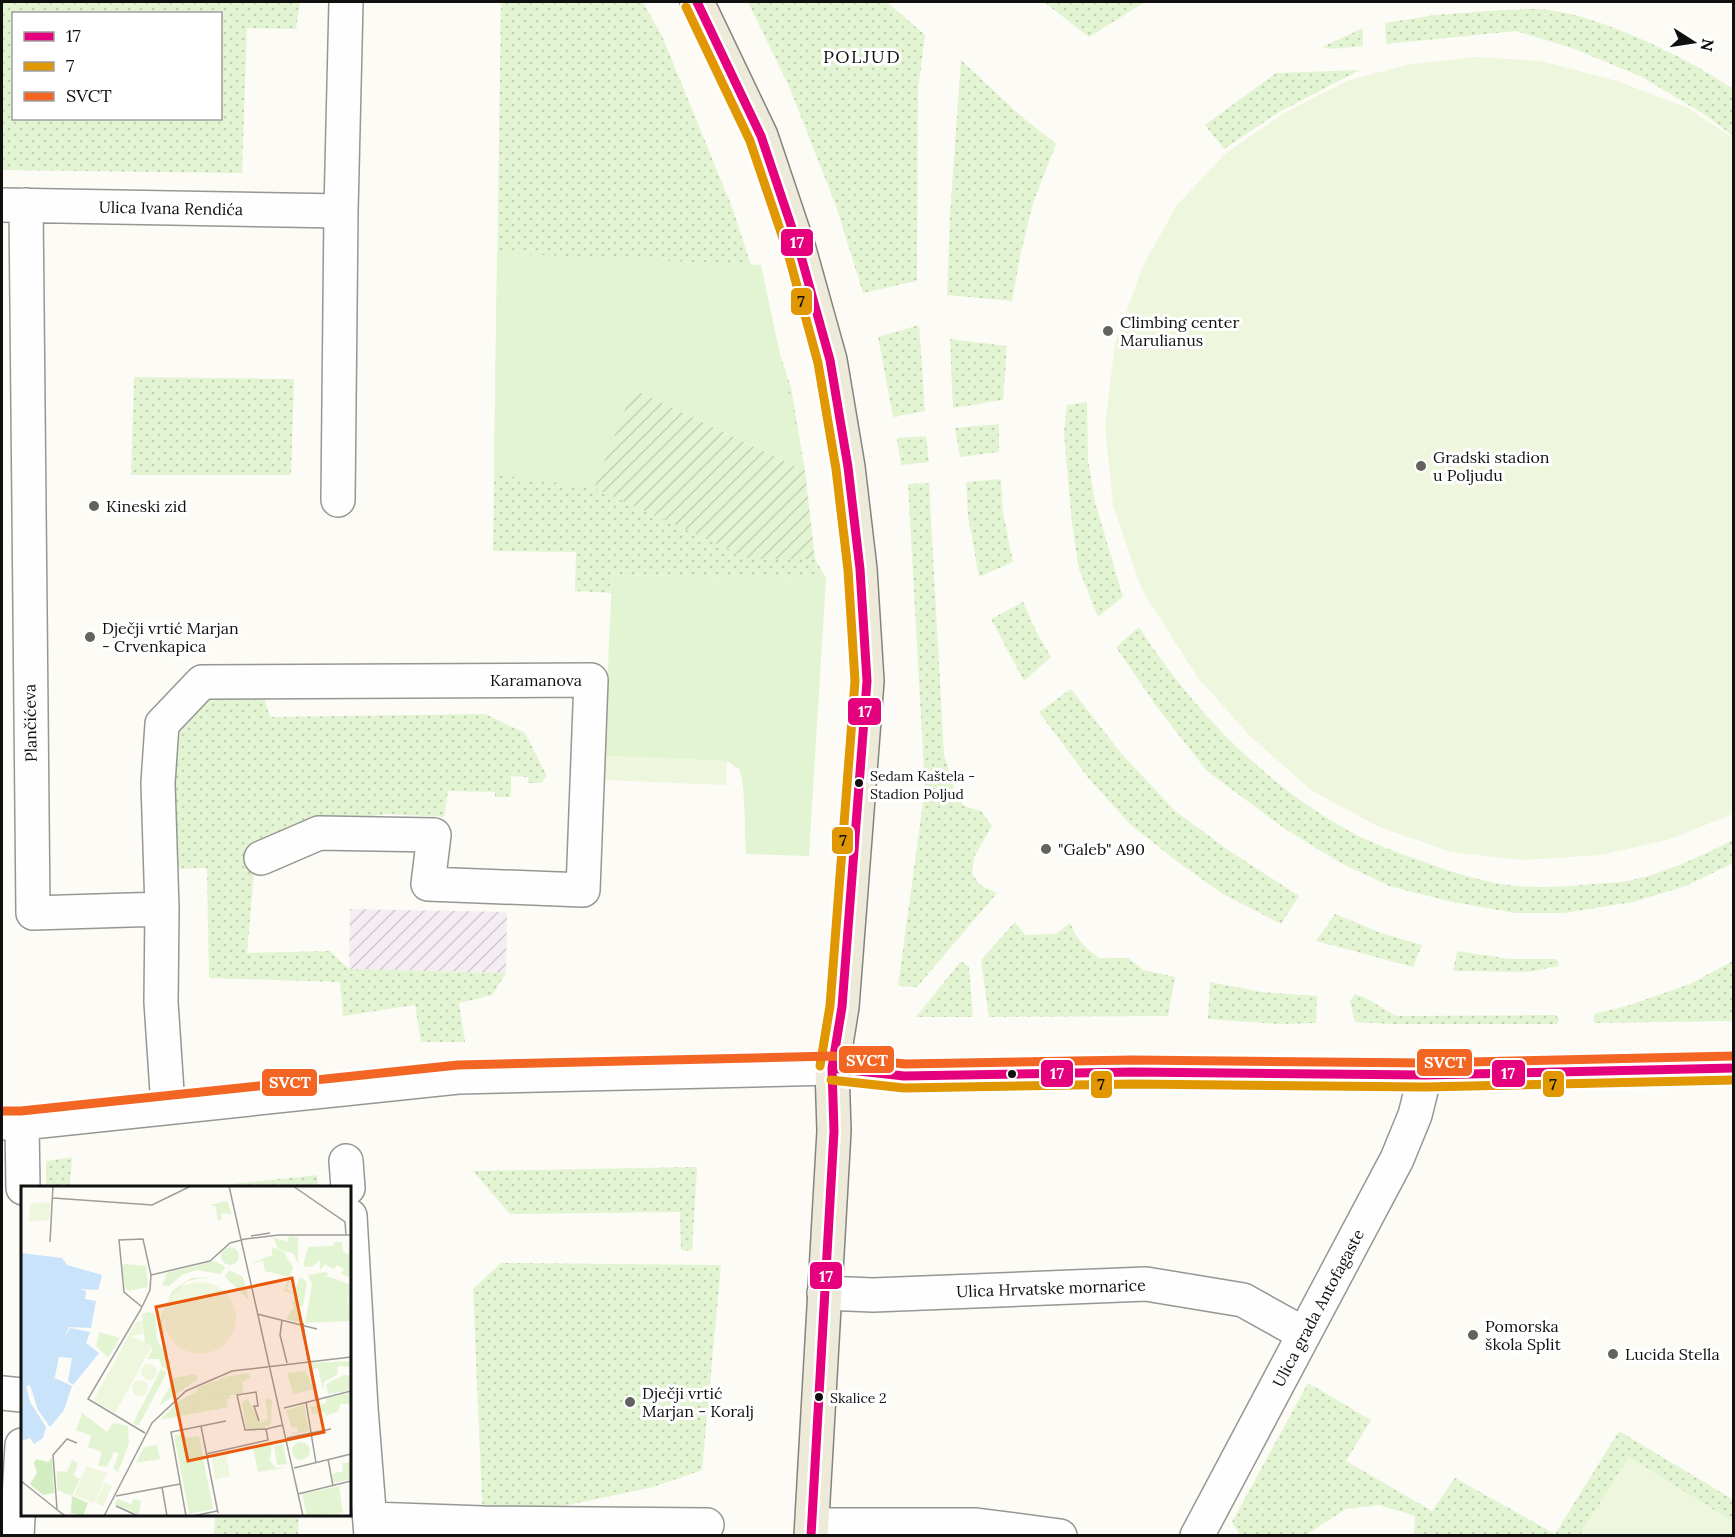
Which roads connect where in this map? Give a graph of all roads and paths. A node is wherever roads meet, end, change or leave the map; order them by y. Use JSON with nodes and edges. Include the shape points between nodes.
{"nodes":[{"id":1,"x":346,"y":2,"type":"edge"},
{"id":2,"x":697,"y":2,"type":"edge"},
{"id":3,"x":14,"y":205,"type":"edge"},
{"id":4,"x":340,"y":211,"type":"junction"},
{"id":5,"x":338,"y":500,"type":"dead end"},
{"id":6,"x":261,"y":858,"type":"dead end"},
{"id":7,"x":162,"y":909,"type":"junction"},
{"id":8,"x":832,"y":1068,"type":"junction"},
{"id":9,"x":1734,"y":1068,"type":"edge"},
{"id":10,"x":1425,"y":1075,"type":"junction"},
{"id":11,"x":168,"y":1107,"type":"junction"},
{"id":12,"x":12,"y":1123,"type":"edge"},
{"id":13,"x":22,"y":1186,"type":"edge"},
{"id":14,"x":351,"y":1254,"type":"edge"},
{"id":15,"x":824,"y":1293,"type":"junction"},
{"id":16,"x":1304,"y":1334,"type":"junction"},
{"id":17,"x":2,"y":1394,"type":"edge"},
{"id":18,"x":21,"y":1395,"type":"edge"},
{"id":19,"x":355,"y":1408,"type":"edge"},
{"id":20,"x":21,"y":1463,"type":"edge"},
{"id":21,"x":707,"y":1526,"type":"dead end"},
{"id":22,"x":371,"y":1527,"type":"edge"},
{"id":23,"x":812,"y":1530,"type":"edge"},
{"id":24,"x":17,"y":1536,"type":"edge"},
{"id":25,"x":1060,"y":1536,"type":"edge"},
{"id":26,"x":1197,"y":1536,"type":"edge"}],
"edges":[{"from":1,"to":4,"type":"street"},
{"from":2,"to":8,"type":"main road","via":[[761,136],[799,249],[830,360],[848,467],[867,681],[843,1007]]},
{"from":3,"to":4,"type":"street","name":"Ulica Ivana Rendića"},
{"from":3,"to":7,"type":"street","name":"Plančićeva","via":[[33,913]]},
{"from":4,"to":5,"type":"street"},
{"from":6,"to":7,"type":"street","name":"Karamanova","via":[[319,833],[434,835],[428,884],[583,890],[591,680],[202,682],[162,724],[158,783]]},
{"from":7,"to":11,"type":"street","via":[[161,1002]]},
{"from":8,"to":10,"type":"street","via":[[904,1076],[1132,1072]]},
{"from":8,"to":11,"type":"street","via":[[459,1077]]},
{"from":8,"to":15,"type":"main road","via":[[834,1131]]},
{"from":9,"to":10,"type":"street"},
{"from":10,"to":16,"type":"street","name":"Ulica grada Antofagaste","via":[[1415,1115],[1397,1159]]},
{"from":11,"to":12,"type":"street"},
{"from":12,"to":13,"type":"street"},
{"from":14,"to":19,"type":"street"},
{"from":15,"to":16,"type":"street","name":"Ulica Hrvatske mornarice","via":[[873,1295],[1146,1284],[1243,1300]]},
{"from":15,"to":23,"type":"main road"},
{"from":16,"to":26,"type":"street","name":"Ulica grada Antofagaste"},
{"from":17,"to":18,"type":"street"},
{"from":19,"to":22,"type":"street"},
{"from":20,"to":24,"type":"street"},
{"from":21,"to":22,"type":"street","via":[[483,1523]]},
{"from":23,"to":25,"type":"street","via":[[976,1526]]}]}
